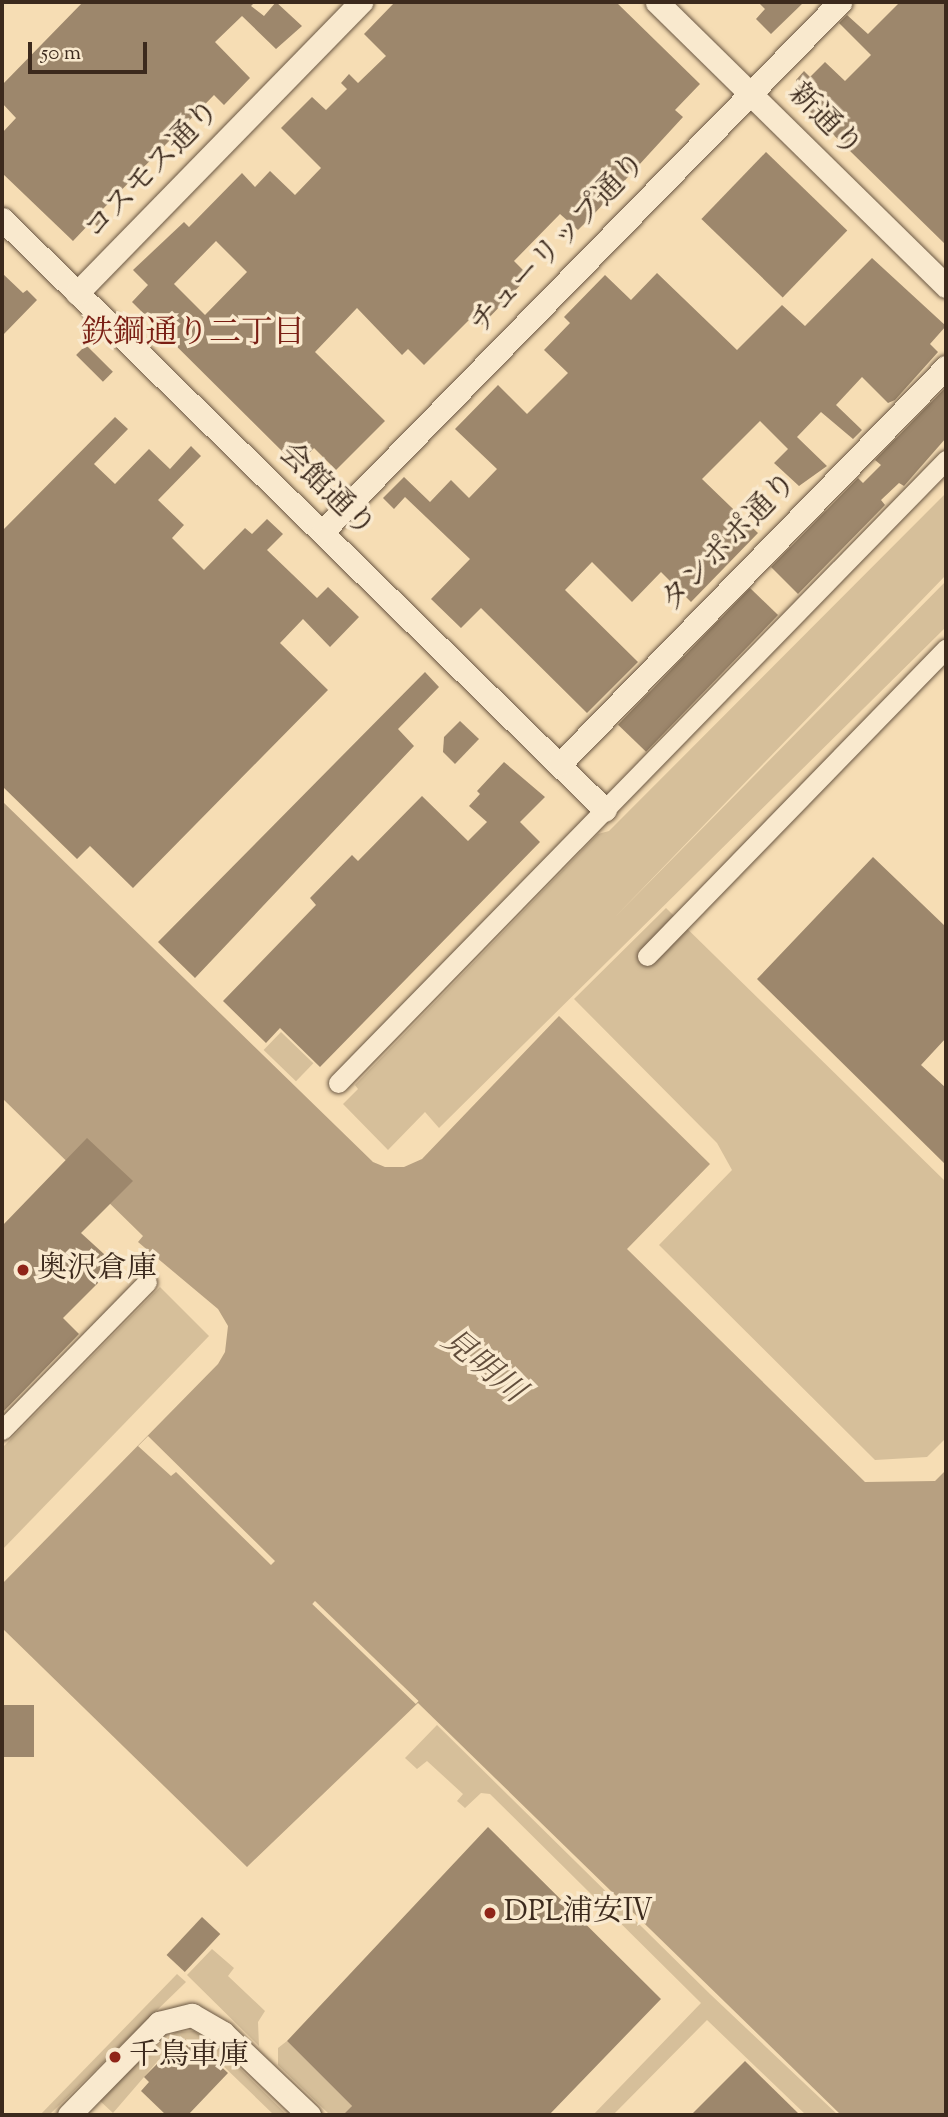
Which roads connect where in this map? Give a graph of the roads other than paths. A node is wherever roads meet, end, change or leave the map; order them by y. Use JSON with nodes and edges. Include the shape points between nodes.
{"nodes":[{"id":1,"x":361,"y":2,"type":"edge"},
{"id":2,"x":657,"y":2,"type":"edge"},
{"id":3,"x":840,"y":2,"type":"edge"},
{"id":4,"x":751,"y":93,"type":"junction"},
{"id":5,"x":2,"y":219,"type":"edge"},
{"id":6,"x":946,"y":286,"type":"edge"},
{"id":7,"x":77,"y":293,"type":"junction"},
{"id":8,"x":946,"y":367,"type":"edge"},
{"id":9,"x":946,"y":460,"type":"edge"},
{"id":10,"x":323,"y":531,"type":"junction"},
{"id":11,"x":946,"y":649,"type":"edge"},
{"id":12,"x":560,"y":764,"type":"junction"},
{"id":13,"x":605,"y":810,"type":"junction"},
{"id":14,"x":647,"y":956,"type":"dead end"},
{"id":15,"x":338,"y":1083,"type":"dead end"},
{"id":16,"x":147,"y":1282,"type":"dead end"},
{"id":17,"x":2,"y":1430,"type":"edge"},
{"id":18,"x":69,"y":2115,"type":"edge"},
{"id":19,"x":309,"y":2115,"type":"edge"}],
"edges":[{"from":1,"to":7,"type":"street","name":"コスモス通り"},
{"from":2,"to":4,"type":"street","name":"新通り"},
{"from":3,"to":4,"type":"street","name":"チューリップ通り"},
{"from":4,"to":6,"type":"street","name":"新通り"},
{"from":4,"to":10,"type":"street","name":"チューリップ通り"},
{"from":5,"to":7,"type":"street","name":"会館通り"},
{"from":7,"to":10,"type":"street","name":"会館通り"},
{"from":8,"to":12,"type":"street","name":"タンポポ通り"},
{"from":9,"to":13,"type":"street"},
{"from":10,"to":12,"type":"street","name":"会館通り"},
{"from":11,"to":14,"type":"street"},
{"from":12,"to":13,"type":"street","name":"会館通り"},
{"from":13,"to":15,"type":"street"},
{"from":16,"to":17,"type":"street"},
{"from":18,"to":19,"type":"street","via":[[169,2018],[202,2017]]}]}
